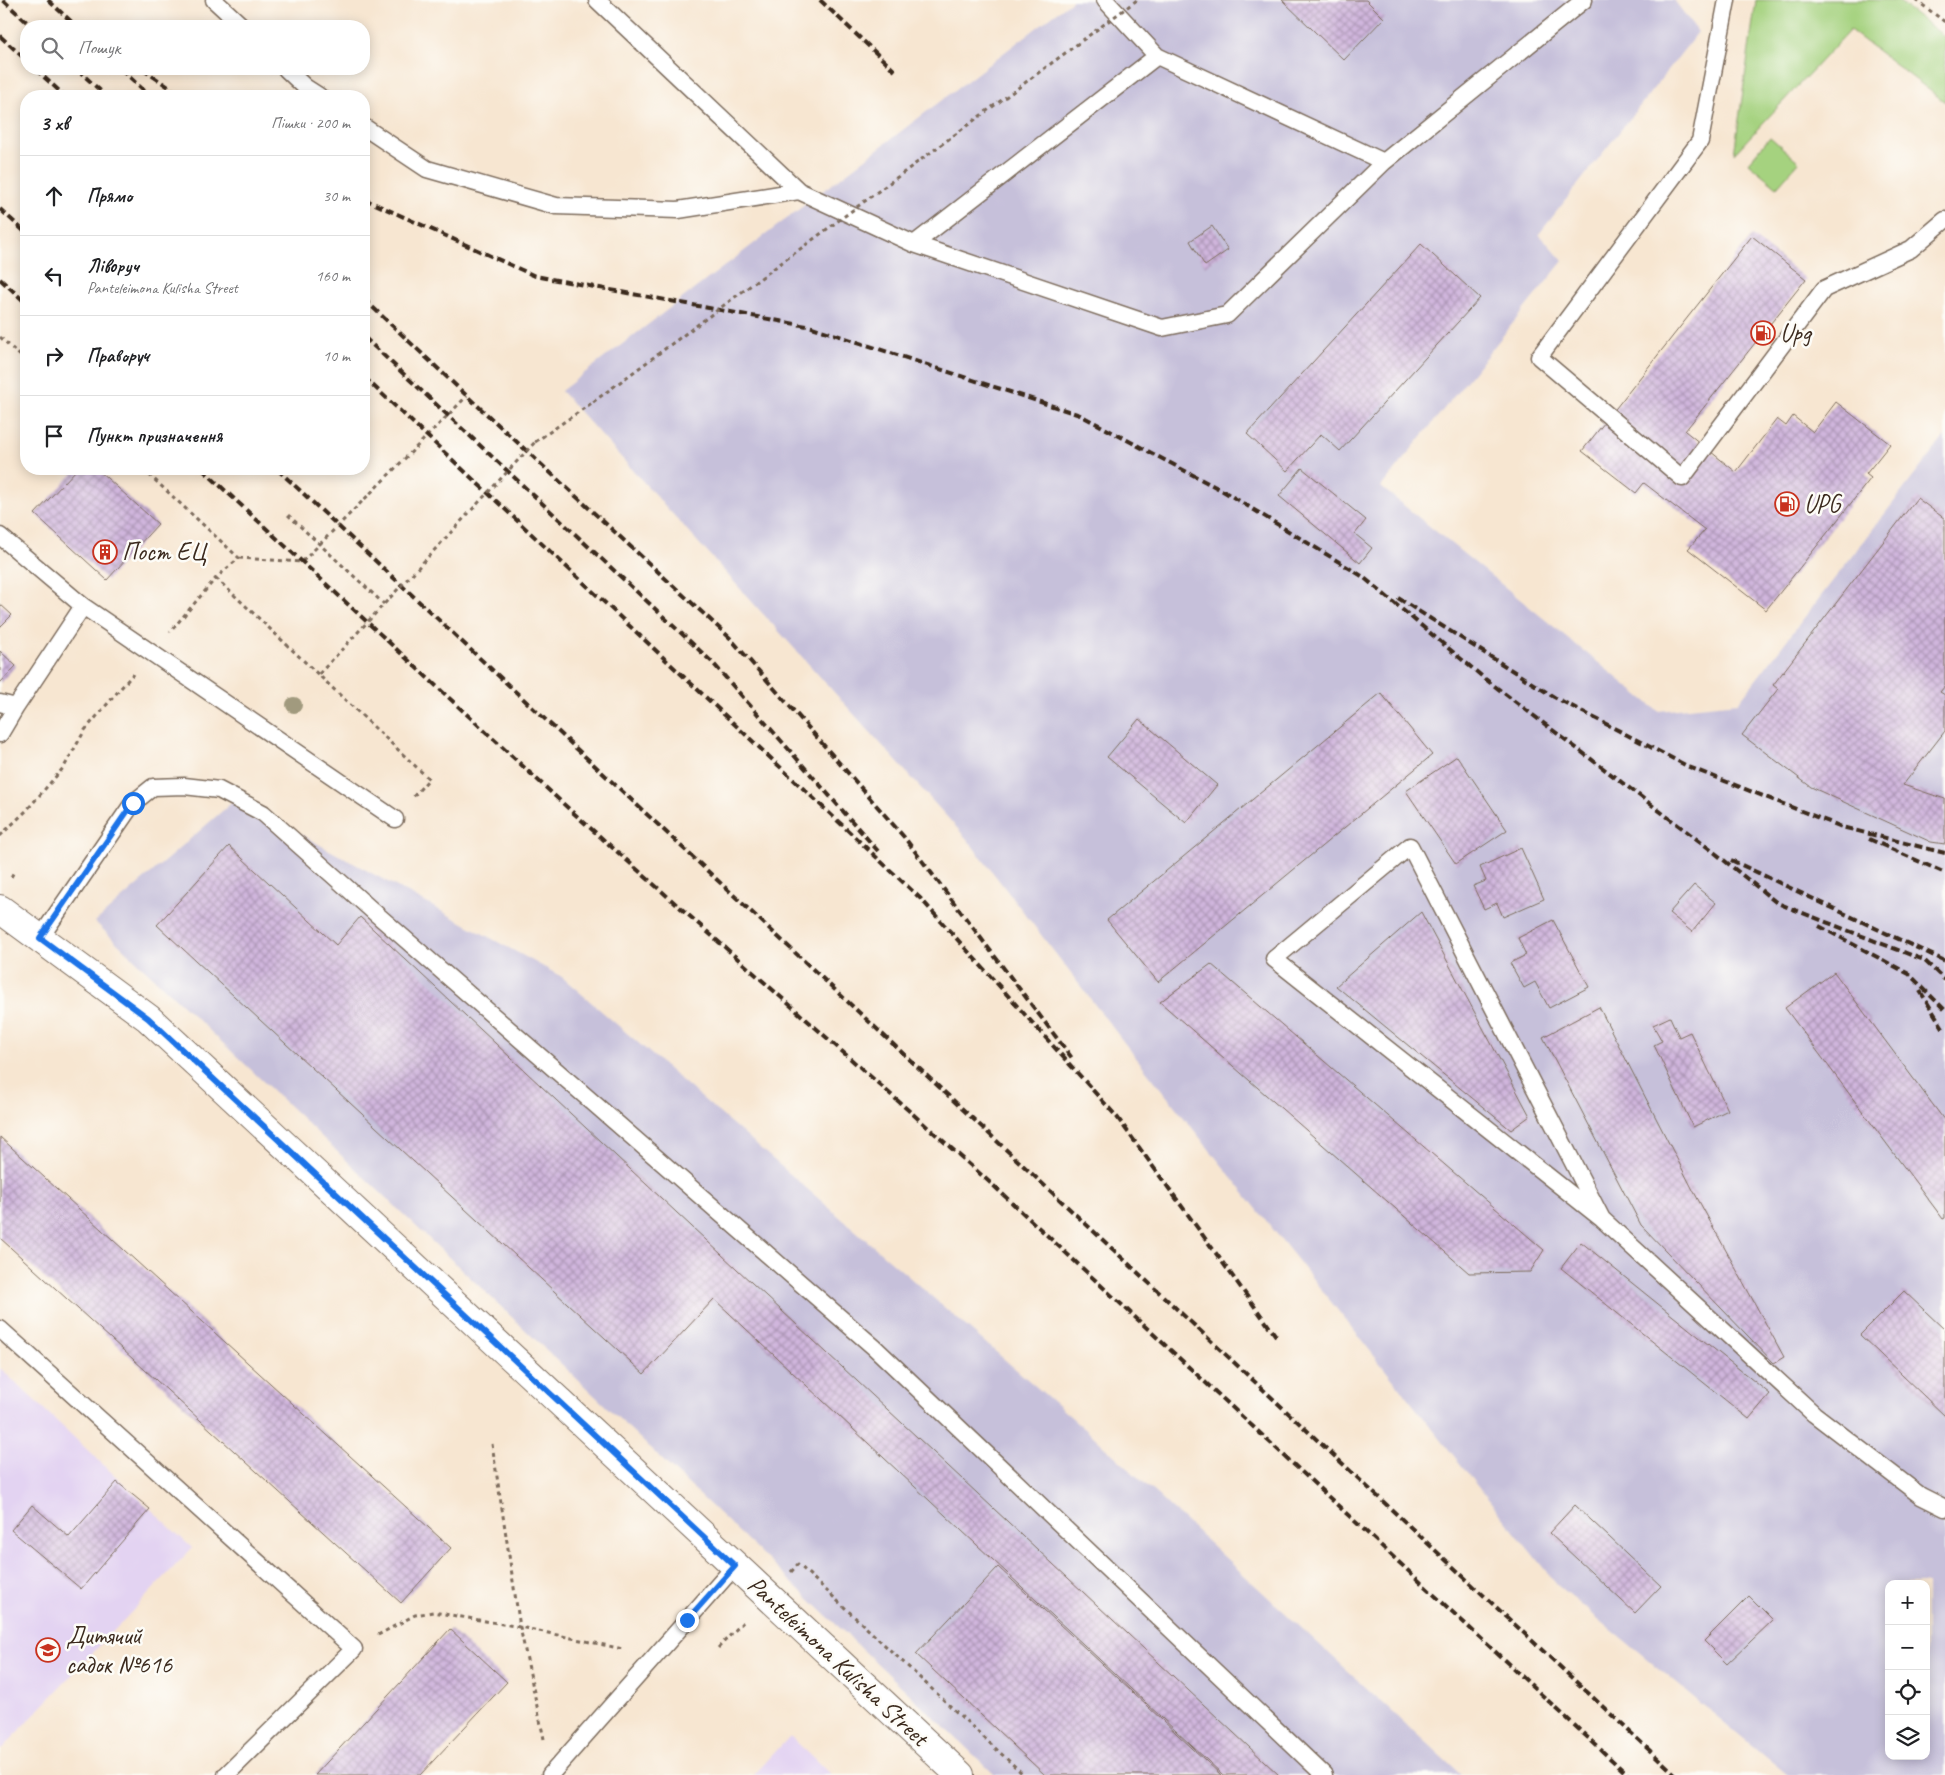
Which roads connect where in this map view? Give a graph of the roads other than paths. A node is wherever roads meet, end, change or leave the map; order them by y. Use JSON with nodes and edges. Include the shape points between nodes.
{"nodes":[{"id":1,"x":214,"y":0,"type":"edge"},
{"id":2,"x":596,"y":0,"type":"edge"},
{"id":3,"x":1105,"y":0,"type":"edge"},
{"id":4,"x":1584,"y":0,"type":"edge"},
{"id":5,"x":1727,"y":0,"type":"edge"},
{"id":6,"x":236,"y":20,"type":"edge"},
{"id":7,"x":1158,"y":56,"type":"junction"},
{"id":8,"x":292,"y":75,"type":"edge"},
{"id":9,"x":310,"y":90,"type":"edge"},
{"id":10,"x":370,"y":131,"type":"edge"},
{"id":11,"x":1384,"y":162,"type":"junction"},
{"id":12,"x":799,"y":191,"type":"junction"},
{"id":13,"x":1945,"y":220,"type":"edge"},
{"id":14,"x":914,"y":244,"type":"junction"},
{"id":15,"x":0,"y":536,"type":"edge"},
{"id":16,"x":83,"y":606,"type":"junction"},
{"id":17,"x":8,"y":705,"type":"edge"},
{"id":18,"x":0,"y":734,"type":"edge"},
{"id":19,"x":395,"y":819,"type":"dead end"},
{"id":20,"x":0,"y":909,"type":"edge"},
{"id":21,"x":40,"y":938,"type":"junction"},
{"id":22,"x":1602,"y":1219,"type":"junction"},
{"id":23,"x":0,"y":1329,"type":"edge"},
{"id":24,"x":1945,"y":1508,"type":"edge"},
{"id":25,"x":735,"y":1566,"type":"junction"},
{"id":26,"x":551,"y":1774,"type":"edge"},
{"id":27,"x":226,"y":1775,"type":"edge"},
{"id":28,"x":960,"y":1775,"type":"edge"},
{"id":29,"x":1324,"y":1775,"type":"edge"}],
"edges":[{"from":1,"to":6,"type":"lane"},
{"from":2,"to":12,"type":"lane"},
{"from":3,"to":7,"type":"lane"},
{"from":4,"to":11,"type":"lane"},
{"from":5,"to":13,"type":"lane","via":[[1700,141],[1540,356],[1682,478],[1824,289],[1911,249]]},
{"from":7,"to":11,"type":"lane"},
{"from":7,"to":14,"type":"lane"},
{"from":8,"to":9,"type":"lane"},
{"from":10,"to":12,"type":"lane","via":[[427,169],[556,206],[678,210]]},
{"from":11,"to":14,"type":"lane","via":[[1227,315],[1162,328]]},
{"from":12,"to":14,"type":"lane"},
{"from":15,"to":16,"type":"lane"},
{"from":16,"to":17,"type":"lane"},
{"from":16,"to":19,"type":"lane"},
{"from":17,"to":18,"type":"lane"},
{"from":20,"to":21,"type":"street","name":"Panteleimona Kulisha Street"},
{"from":21,"to":25,"type":"street","name":"Panteleimona Kulisha Street","via":[[148,1018]]},
{"from":21,"to":29,"type":"lane","via":[[133,803],[152,787],[219,790],[263,813],[875,1348]]},
{"from":22,"to":22,"type":"lane","via":[[1274,959],[1410,846],[1424,873]]},
{"from":22,"to":24,"type":"lane","via":[[1814,1414],[1921,1496]]},
{"from":23,"to":27,"type":"lane","via":[[354,1648]]},
{"from":25,"to":26,"type":"lane"},
{"from":25,"to":28,"type":"street","name":"Panteleimona Kulisha Street"}]}
